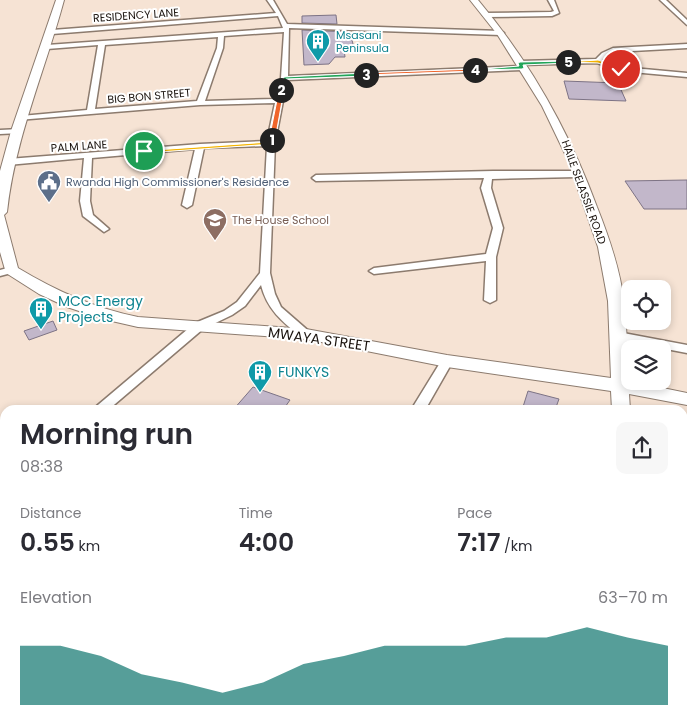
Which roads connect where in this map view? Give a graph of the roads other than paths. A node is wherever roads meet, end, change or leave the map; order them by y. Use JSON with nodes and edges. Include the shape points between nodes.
{"nodes":[{"id":1,"x":60,"y":0,"type":"edge"},
{"id":2,"x":270,"y":0,"type":"edge"},
{"id":3,"x":474,"y":0,"type":"edge"},
{"id":4,"x":551,"y":0,"type":"edge"},
{"id":5,"x":663,"y":0,"type":"edge"},
{"id":6,"x":280,"y":14,"type":"junction"},
{"id":7,"x":486,"y":15,"type":"junction"},
{"id":8,"x":687,"y":23,"type":"edge"},
{"id":9,"x":286,"y":28,"type":"junction"},
{"id":10,"x":52,"y":32,"type":"junction"},
{"id":11,"x":501,"y":33,"type":"junction"},
{"id":12,"x":221,"y":35,"type":"junction"},
{"id":13,"x":102,"y":43,"type":"junction"},
{"id":14,"x":687,"y":46,"type":"edge"},
{"id":15,"x":47,"y":47,"type":"junction"},
{"id":16,"x":598,"y":61,"type":"junction"},
{"id":17,"x":521,"y":66,"type":"junction"},
{"id":18,"x":687,"y":75,"type":"edge"},
{"id":19,"x":284,"y":78,"type":"junction"},
{"id":20,"x":279,"y":101,"type":"junction"},
{"id":21,"x":200,"y":103,"type":"junction"},
{"id":22,"x":91,"y":112,"type":"junction"},
{"id":23,"x":21,"y":118,"type":"junction"},
{"id":24,"x":17,"y":131,"type":"junction"},
{"id":25,"x":0,"y":132,"type":"edge"},
{"id":26,"x":271,"y":143,"type":"junction"},
{"id":27,"x":200,"y":146,"type":"junction"},
{"id":28,"x":88,"y":156,"type":"junction"},
{"id":29,"x":8,"y":162,"type":"junction"},
{"id":30,"x":493,"y":174,"type":"junction"},
{"id":31,"x":577,"y":174,"type":"junction"},
{"id":32,"x":316,"y":178,"type":"dead end"},
{"id":33,"x":187,"y":206,"type":"dead end"},
{"id":34,"x":0,"y":212,"type":"edge"},
{"id":35,"x":0,"y":218,"type":"edge"},
{"id":36,"x":104,"y":229,"type":"dead end"},
{"id":37,"x":492,"y":257,"type":"junction"},
{"id":38,"x":5,"y":271,"type":"edge"},
{"id":39,"x":374,"y":271,"type":"dead end"},
{"id":40,"x":265,"y":273,"type":"junction"},
{"id":41,"x":490,"y":300,"type":"dead end"},
{"id":42,"x":199,"y":326,"type":"junction"},
{"id":43,"x":306,"y":334,"type":"junction"},
{"id":44,"x":618,"y":336,"type":"junction"},
{"id":45,"x":687,"y":349,"type":"edge"},
{"id":46,"x":447,"y":361,"type":"junction"},
{"id":47,"x":621,"y":386,"type":"joint"},
{"id":48,"x":621,"y":390,"type":"edge"},
{"id":49,"x":641,"y":390,"type":"edge"},
{"id":50,"x":687,"y":399,"type":"edge"},
{"id":51,"x":105,"y":405,"type":"edge"},
{"id":52,"x":421,"y":405,"type":"edge"},
{"id":53,"x":621,"y":405,"type":"edge"}],
"edges":[{"from":1,"to":10,"type":"street"},
{"from":2,"to":6,"type":"street"},
{"from":3,"to":7,"type":"street","name":"HAILE SELASSIE ROAD"},
{"from":4,"to":7,"type":"street","via":[[557,12],[552,14]]},
{"from":5,"to":8,"type":"street"},
{"from":6,"to":9,"type":"street"},
{"from":6,"to":10,"type":"street","name":"RESIDENCY LANE"},
{"from":7,"to":11,"type":"street","name":"HAILE SELASSIE ROAD"},
{"from":9,"to":11,"type":"street"},
{"from":9,"to":12,"type":"street"},
{"from":9,"to":19,"type":"street"},
{"from":10,"to":15,"type":"street"},
{"from":11,"to":17,"type":"street","name":"HAILE SELASSIE ROAD"},
{"from":12,"to":13,"type":"street"},
{"from":12,"to":21,"type":"street","via":[[220,48]]},
{"from":13,"to":15,"type":"street"},
{"from":13,"to":22,"type":"street"},
{"from":14,"to":16,"type":"street","via":[[613,50]]},
{"from":15,"to":23,"type":"street"},
{"from":16,"to":17,"type":"street"},
{"from":16,"to":18,"type":"street","via":[[621,69]]},
{"from":17,"to":19,"type":"street"},
{"from":17,"to":31,"type":"street","name":"HAILE SELASSIE ROAD","via":[[567,144]]},
{"from":19,"to":20,"type":"street"},
{"from":20,"to":21,"type":"street","name":"BIG BON STREET"},
{"from":20,"to":26,"type":"street"},
{"from":21,"to":22,"type":"street","name":"BIG BON STREET"},
{"from":22,"to":23,"type":"street","name":"BIG BON STREET"},
{"from":23,"to":24,"type":"street"},
{"from":24,"to":25,"type":"street"},
{"from":24,"to":29,"type":"street"},
{"from":26,"to":27,"type":"street","name":"PALM LANE"},
{"from":26,"to":40,"type":"street"},
{"from":27,"to":28,"type":"street","name":"PALM LANE"},
{"from":27,"to":33,"type":"street"},
{"from":28,"to":29,"type":"street","name":"PALM LANE"},
{"from":28,"to":36,"type":"street","via":[[85,201],[88,216]]},
{"from":29,"to":34,"type":"street"},
{"from":30,"to":31,"type":"street"},
{"from":30,"to":32,"type":"street"},
{"from":30,"to":37,"type":"street","via":[[488,178],[486,188],[498,228]]},
{"from":31,"to":44,"type":"street","name":"HAILE SELASSIE ROAD","via":[[605,247],[616,301]]},
{"from":35,"to":38,"type":"street","name":"MWAYA STREET"},
{"from":37,"to":39,"type":"street"},
{"from":37,"to":41,"type":"street"},
{"from":38,"to":42,"type":"street","name":"MWAYA STREET","via":[[109,316],[138,322]]},
{"from":40,"to":42,"type":"street","via":[[241,304]]},
{"from":40,"to":43,"type":"street","via":[[273,304]]},
{"from":42,"to":43,"type":"street","name":"MWAYA STREET"},
{"from":42,"to":51,"type":"street"},
{"from":43,"to":46,"type":"street","name":"MWAYA STREET"},
{"from":44,"to":45,"type":"street"},
{"from":44,"to":47,"type":"street","name":"HAILE SELASSIE ROAD"},
{"from":46,"to":47,"type":"street","name":"MWAYA STREET"},
{"from":46,"to":52,"type":"street"},
{"from":48,"to":53,"type":"street","name":"HAILE SELASSIE ROAD"},
{"from":49,"to":50,"type":"street","name":"MWAYA STREET"}]}
